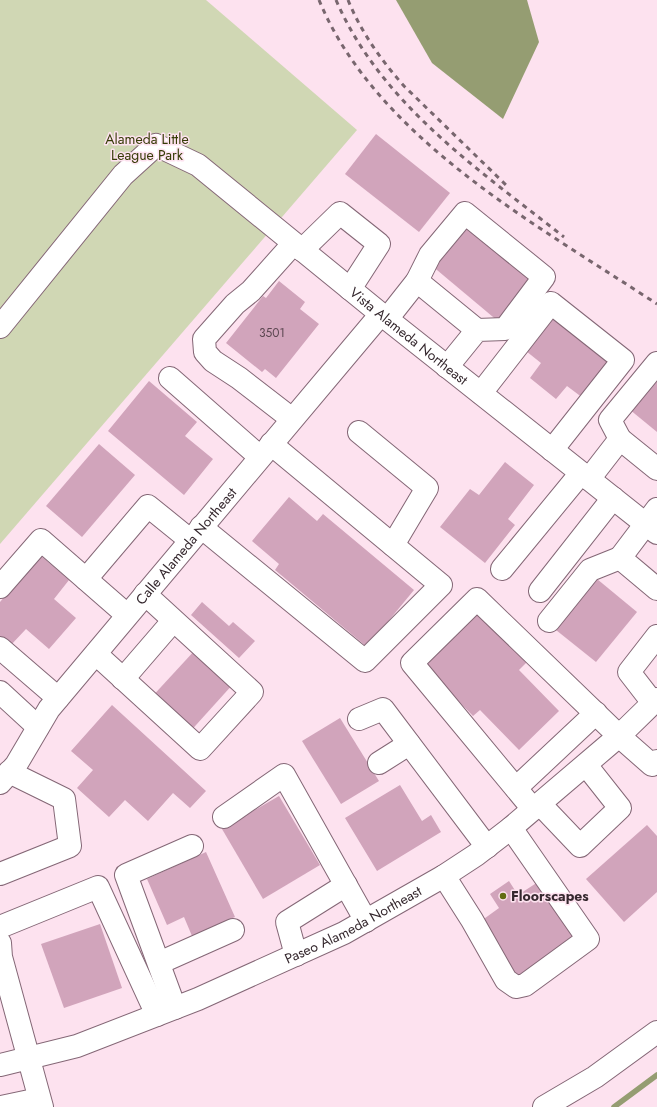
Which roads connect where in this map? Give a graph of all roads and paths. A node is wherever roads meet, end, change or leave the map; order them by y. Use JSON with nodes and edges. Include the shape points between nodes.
{"nodes":[{"id":1,"x":297,"y":247,"type":"junction"},
{"id":2,"x":417,"y":281,"type":"junction"},
{"id":3,"x":350,"y":289,"type":"junction"},
{"id":4,"x":384,"y":317,"type":"junction"},
{"id":5,"x":0,"y":326,"type":"edge"},
{"id":6,"x":477,"y":330,"type":"junction"},
{"id":7,"x":657,"y":363,"type":"edge"},
{"id":8,"x":447,"y":367,"type":"junction"},
{"id":9,"x":170,"y":378,"type":"dead end"},
{"id":10,"x":481,"y":393,"type":"junction"},
{"id":11,"x":292,"y":419,"type":"junction"},
{"id":12,"x":359,"y":432,"type":"dead end"},
{"id":13,"x":620,"y":439,"type":"junction"},
{"id":14,"x":266,"y":450,"type":"junction"},
{"id":15,"x":552,"y":450,"type":"junction"},
{"id":16,"x":657,"y":469,"type":"edge"},
{"id":17,"x":585,"y":476,"type":"junction"},
{"id":18,"x":613,"y":498,"type":"junction"},
{"id":19,"x":653,"y":522,"type":"edge"},
{"id":20,"x":196,"y":534,"type":"junction"},
{"id":21,"x":393,"y":544,"type":"junction"},
{"id":22,"x":620,"y":558,"type":"junction"},
{"id":23,"x":502,"y":569,"type":"dead end"},
{"id":24,"x":86,"y":579,"type":"junction"},
{"id":25,"x":0,"y":587,"type":"edge"},
{"id":26,"x":657,"y":589,"type":"edge"},
{"id":27,"x":540,"y":591,"type":"dead end"},
{"id":28,"x":145,"y":594,"type":"junction"},
{"id":29,"x":127,"y":615,"type":"junction"},
{"id":30,"x":173,"y":620,"type":"junction"},
{"id":31,"x":549,"y":621,"type":"dead end"},
{"id":32,"x":657,"y":636,"type":"edge"},
{"id":33,"x":0,"y":648,"type":"edge"},
{"id":34,"x":96,"y":654,"type":"junction"},
{"id":35,"x":123,"y":679,"type":"junction"},
{"id":36,"x":0,"y":692,"type":"edge"},
{"id":37,"x":58,"y":698,"type":"junction"},
{"id":38,"x":655,"y":701,"type":"edge"},
{"id":39,"x":596,"y":713,"type":"junction"},
{"id":40,"x":359,"y":719,"type":"dead end"},
{"id":41,"x":38,"y":727,"type":"junction"},
{"id":42,"x":619,"y":736,"type":"junction"},
{"id":43,"x":409,"y":744,"type":"junction"},
{"id":44,"x":657,"y":761,"type":"edge"},
{"id":45,"x":379,"y":764,"type":"dead end"},
{"id":46,"x":586,"y":765,"type":"junction"},
{"id":47,"x":5,"y":777,"type":"edge"},
{"id":48,"x":516,"y":788,"type":"junction"},
{"id":49,"x":537,"y":807,"type":"junction"},
{"id":50,"x":224,"y":817,"type":"dead end"},
{"id":51,"x":511,"y":828,"type":"junction"},
{"id":52,"x":192,"y":846,"type":"dead end"},
{"id":53,"x":487,"y":847,"type":"junction"},
{"id":54,"x":0,"y":874,"type":"edge"},
{"id":55,"x":444,"y":876,"type":"junction"},
{"id":56,"x":346,"y":885,"type":"junction"},
{"id":57,"x":366,"y":921,"type":"junction"},
{"id":58,"x":0,"y":927,"type":"edge"},
{"id":59,"x":233,"y":930,"type":"dead end"},
{"id":60,"x":0,"y":943,"type":"edge"},
{"id":61,"x":296,"y":955,"type":"junction"},
{"id":62,"x":159,"y":963,"type":"junction"},
{"id":63,"x":166,"y":1011,"type":"junction"},
{"id":64,"x":657,"y":1032,"type":"edge"},
{"id":65,"x":30,"y":1059,"type":"junction"},
{"id":66,"x":0,"y":1065,"type":"edge"},
{"id":67,"x":41,"y":1103,"type":"edge"},
{"id":68,"x":1,"y":1107,"type":"edge"},
{"id":69,"x":544,"y":1107,"type":"edge"}],
"edges":[{"from":1,"to":3,"type":"street","name":"Vista Alameda Northeast"},
{"from":1,"to":3,"type":"street","via":[[340,213],[379,244]]},
{"from":1,"to":5,"type":"street","name":"Vista Alameda Northeast","via":[[198,165],[156,145],[123,175]]},
{"from":1,"to":11,"type":"street","via":[[235,304],[204,339],[205,352],[213,362],[239,378]]},
{"from":2,"to":4,"type":"street","name":"Calle Alameda Northeast"},
{"from":2,"to":6,"type":"street"},
{"from":2,"to":6,"type":"street","name":"Calle Alameda Northeast","via":[[430,255],[464,213],[544,277],[505,329]]},
{"from":3,"to":4,"type":"street","name":"Vista Alameda Northeast"},
{"from":4,"to":8,"type":"street","name":"Vista Alameda Northeast"},
{"from":4,"to":11,"type":"street","name":"Calle Alameda Northeast"},
{"from":6,"to":8,"type":"street"},
{"from":7,"to":13,"type":"street","via":[[610,420]]},
{"from":8,"to":10,"type":"street","name":"Vista Alameda Northeast"},
{"from":9,"to":14,"type":"street"},
{"from":10,"to":15,"type":"street","name":"Vista Alameda Northeast"},
{"from":10,"to":15,"type":"street","via":[[552,303],[617,355],[623,360]]},
{"from":11,"to":14,"type":"street","name":"Calle Alameda Northeast"},
{"from":12,"to":21,"type":"street","via":[[426,488]]},
{"from":13,"to":16,"type":"street"},
{"from":13,"to":17,"type":"street"},
{"from":14,"to":20,"type":"street","name":"Calle Alameda Northeast"},
{"from":14,"to":21,"type":"street"},
{"from":15,"to":17,"type":"street","name":"Vista Alameda Northeast"},
{"from":17,"to":18,"type":"street","name":"Vista Alameda Northeast"},
{"from":17,"to":23,"type":"street"},
{"from":18,"to":19,"type":"street","name":"Vista Alameda Northeast"},
{"from":18,"to":27,"type":"street"},
{"from":19,"to":22,"type":"street"},
{"from":20,"to":21,"type":"street","via":[[364,662],[442,585]]},
{"from":20,"to":24,"type":"street","via":[[148,506]]},
{"from":20,"to":28,"type":"street","name":"Calle Alameda Northeast"},
{"from":22,"to":26,"type":"street"},
{"from":22,"to":31,"type":"street","via":[[590,570]]},
{"from":24,"to":25,"type":"street","via":[[41,540]]},
{"from":24,"to":29,"type":"street"},
{"from":28,"to":29,"type":"street","name":"Calle Alameda Northeast"},
{"from":28,"to":30,"type":"street"},
{"from":29,"to":34,"type":"street","name":"Calle Alameda Northeast"},
{"from":30,"to":35,"type":"street"},
{"from":30,"to":35,"type":"street","via":[[252,692],[200,749]]},
{"from":32,"to":38,"type":"street","via":[[629,672]]},
{"from":33,"to":37,"type":"street"},
{"from":34,"to":35,"type":"street"},
{"from":34,"to":37,"type":"street","name":"Calle Alameda Northeast"},
{"from":36,"to":41,"type":"street"},
{"from":37,"to":41,"type":"street","name":"Calle Alameda Northeast"},
{"from":38,"to":42,"type":"street","name":"Paseo Alameda Northeast"},
{"from":39,"to":42,"type":"street"},
{"from":39,"to":48,"type":"street"},
{"from":39,"to":48,"type":"street","via":[[477,599],[412,663]]},
{"from":40,"to":43,"type":"street","via":[[383,709]]},
{"from":41,"to":47,"type":"street","name":"Calle Alameda Northeast","via":[[16,765]]},
{"from":42,"to":44,"type":"street","via":[[652,765]]},
{"from":42,"to":46,"type":"street","name":"Paseo Alameda Northeast"},
{"from":43,"to":45,"type":"street"},
{"from":43,"to":53,"type":"street"},
{"from":46,"to":49,"type":"street","name":"Paseo Alameda Northeast"},
{"from":46,"to":49,"type":"street","via":[[620,808],[580,846]]},
{"from":47,"to":54,"type":"street","via":[[64,799],[70,846]]},
{"from":48,"to":49,"type":"street"},
{"from":49,"to":51,"type":"street","name":"Paseo Alameda Northeast"},
{"from":50,"to":56,"type":"street","via":[[284,775]]},
{"from":51,"to":53,"type":"street","name":"Paseo Alameda Northeast"},
{"from":51,"to":55,"type":"street","via":[[588,940],[525,985],[516,987],[506,980]]},
{"from":52,"to":62,"type":"street","via":[[126,875]]},
{"from":53,"to":55,"type":"street","name":"Paseo Alameda Northeast"},
{"from":55,"to":57,"type":"street","name":"Paseo Alameda Northeast"},
{"from":56,"to":57,"type":"street"},
{"from":56,"to":61,"type":"street","via":[[287,922]]},
{"from":57,"to":61,"type":"street","name":"Paseo Alameda Northeast"},
{"from":58,"to":63,"type":"street","via":[[98,887]]},
{"from":59,"to":62,"type":"street"},
{"from":60,"to":65,"type":"street"},
{"from":61,"to":63,"type":"street","name":"Paseo Alameda Northeast"},
{"from":62,"to":63,"type":"street"},
{"from":63,"to":65,"type":"street","name":"Paseo Alameda Northeast","via":[[77,1046]]},
{"from":64,"to":69,"type":"street","via":[[595,1077]]},
{"from":65,"to":66,"type":"street","name":"Paseo Alameda Northeast"},
{"from":65,"to":67,"type":"street"},
{"from":67,"to":68,"type":"street"}]}
